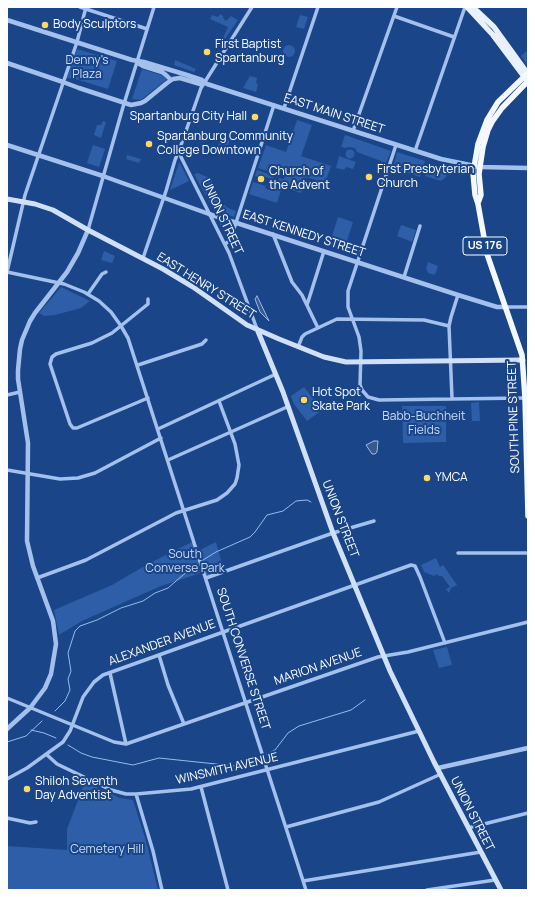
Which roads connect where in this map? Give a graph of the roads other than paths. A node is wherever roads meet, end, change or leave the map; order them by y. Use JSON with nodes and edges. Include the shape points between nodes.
{"nodes":[{"id":1,"x":80,"y":7,"type":"edge"},
{"id":2,"x":154,"y":7,"type":"edge"},
{"id":3,"x":252,"y":7,"type":"edge"},
{"id":4,"x":318,"y":7,"type":"edge"},
{"id":5,"x":397,"y":7,"type":"edge"},
{"id":6,"x":467,"y":7,"type":"edge"},
{"id":7,"x":86,"y":8,"type":"edge"},
{"id":8,"x":394,"y":16,"type":"junction"},
{"id":9,"x":7,"y":20,"type":"edge"},
{"id":10,"x":147,"y":29,"type":"junction"},
{"id":11,"x":454,"y":38,"type":"junction"},
{"id":12,"x":77,"y":42,"type":"junction"},
{"id":13,"x":137,"y":62,"type":"junction"},
{"id":14,"x":7,"y":64,"type":"edge"},
{"id":15,"x":527,"y":77,"type":"edge"},
{"id":16,"x":171,"y":80,"type":"junction"},
{"id":17,"x":63,"y":82,"type":"junction"},
{"id":18,"x":204,"y":83,"type":"junction"},
{"id":19,"x":125,"y":103,"type":"junction"},
{"id":20,"x":274,"y":105,"type":"junction"},
{"id":21,"x":284,"y":108,"type":"junction"},
{"id":22,"x":354,"y":132,"type":"junction"},
{"id":23,"x":7,"y":145,"type":"edge"},
{"id":24,"x":396,"y":145,"type":"junction"},
{"id":25,"x":180,"y":148,"type":"junction"},
{"id":26,"x":414,"y":151,"type":"junction"},
{"id":27,"x":38,"y":155,"type":"junction"},
{"id":28,"x":182,"y":157,"type":"junction"},
{"id":29,"x":477,"y":167,"type":"junction"},
{"id":30,"x":173,"y":168,"type":"junction"},
{"id":31,"x":528,"y":168,"type":"edge"},
{"id":32,"x":103,"y":176,"type":"junction"},
{"id":33,"x":164,"y":198,"type":"junction"},
{"id":34,"x":7,"y":199,"type":"edge"},
{"id":35,"x":23,"y":202,"type":"junction"},
{"id":36,"x":209,"y":214,"type":"junction"},
{"id":37,"x":236,"y":222,"type":"junction"},
{"id":38,"x":420,"y":226,"type":"dead end"},
{"id":39,"x":88,"y":230,"type":"junction"},
{"id":40,"x":273,"y":234,"type":"junction"},
{"id":41,"x":225,"y":244,"type":"junction"},
{"id":42,"x":324,"y":251,"type":"junction"},
{"id":43,"x":143,"y":258,"type":"junction"},
{"id":44,"x":358,"y":262,"type":"junction"},
{"id":45,"x":7,"y":272,"type":"edge"},
{"id":46,"x":106,"y":272,"type":"dead end"},
{"id":47,"x":404,"y":277,"type":"junction"},
{"id":48,"x":59,"y":283,"type":"junction"},
{"id":49,"x":88,"y":294,"type":"junction"},
{"id":50,"x":458,"y":295,"type":"junction"},
{"id":51,"x":148,"y":299,"type":"dead end"},
{"id":52,"x":307,"y":305,"type":"junction"},
{"id":53,"x":505,"y":307,"type":"junction"},
{"id":54,"x":528,"y":307,"type":"edge"},
{"id":55,"x":352,"y":319,"type":"junction"},
{"id":56,"x":121,"y":326,"type":"junction"},
{"id":57,"x":449,"y":326,"type":"junction"},
{"id":58,"x":318,"y":328,"type":"junction"},
{"id":59,"x":257,"y":329,"type":"junction"},
{"id":60,"x":206,"y":340,"type":"dead end"},
{"id":61,"x":298,"y":347,"type":"junction"},
{"id":62,"x":525,"y":360,"type":"edge"},
{"id":63,"x":451,"y":361,"type":"junction"},
{"id":64,"x":361,"y":362,"type":"junction"},
{"id":65,"x":138,"y":365,"type":"junction"},
{"id":66,"x":276,"y":374,"type":"junction"},
{"id":67,"x":20,"y":392,"type":"junction"},
{"id":68,"x":7,"y":395,"type":"edge"},
{"id":69,"x":148,"y":398,"type":"junction"},
{"id":70,"x":452,"y":398,"type":"junction"},
{"id":71,"x":525,"y":398,"type":"junction"},
{"id":72,"x":219,"y":401,"type":"junction"},
{"id":73,"x":287,"y":407,"type":"junction"},
{"id":74,"x":526,"y":413,"type":"edge"},
{"id":75,"x":158,"y":430,"type":"junction"},
{"id":76,"x":230,"y":432,"type":"junction"},
{"id":77,"x":161,"y":438,"type":"junction"},
{"id":78,"x":168,"y":460,"type":"junction"},
{"id":79,"x":7,"y":470,"type":"edge"},
{"id":80,"x":28,"y":474,"type":"junction"},
{"id":81,"x":528,"y":477,"type":"edge"},
{"id":82,"x":184,"y":510,"type":"junction"},
{"id":83,"x":528,"y":516,"type":"edge"},
{"id":84,"x":374,"y":521,"type":"dead end"},
{"id":85,"x":333,"y":533,"type":"junction"},
{"id":86,"x":458,"y":553,"type":"dead end"},
{"id":87,"x":528,"y":553,"type":"edge"},
{"id":88,"x":38,"y":578,"type":"junction"},
{"id":89,"x":206,"y":578,"type":"junction"},
{"id":90,"x":355,"y":585,"type":"junction"},
{"id":91,"x":528,"y":622,"type":"edge"},
{"id":92,"x":224,"y":631,"type":"junction"},
{"id":93,"x":445,"y":643,"type":"junction"},
{"id":94,"x":159,"y":655,"type":"junction"},
{"id":95,"x":384,"y":657,"type":"junction"},
{"id":96,"x":110,"y":673,"type":"junction"},
{"id":97,"x":7,"y":698,"type":"edge"},
{"id":98,"x":246,"y":702,"type":"junction"},
{"id":99,"x":30,"y":708,"type":"junction"},
{"id":100,"x":184,"y":724,"type":"junction"},
{"id":101,"x":72,"y":725,"type":"junction"},
{"id":102,"x":7,"y":729,"type":"edge"},
{"id":103,"x":419,"y":732,"type":"junction"},
{"id":104,"x":126,"y":744,"type":"junction"},
{"id":105,"x":528,"y":748,"type":"edge"},
{"id":106,"x":46,"y":754,"type":"junction"},
{"id":107,"x":438,"y":768,"type":"junction"},
{"id":108,"x":268,"y":770,"type":"junction"},
{"id":109,"x":441,"y":774,"type":"junction"},
{"id":110,"x":7,"y":779,"type":"edge"},
{"id":111,"x":201,"y":787,"type":"junction"},
{"id":112,"x":136,"y":794,"type":"junction"},
{"id":113,"x":528,"y":813,"type":"edge"},
{"id":114,"x":7,"y":818,"type":"edge"},
{"id":115,"x":36,"y":822,"type":"dead end"},
{"id":116,"x":286,"y":827,"type":"junction"},
{"id":117,"x":468,"y":828,"type":"junction"},
{"id":118,"x":481,"y":852,"type":"junction"},
{"id":119,"x":495,"y":880,"type":"junction"},
{"id":120,"x":303,"y":881,"type":"junction"},
{"id":121,"x":162,"y":890,"type":"edge"},
{"id":122,"x":228,"y":890,"type":"edge"},
{"id":123,"x":306,"y":890,"type":"edge"},
{"id":124,"x":427,"y":890,"type":"edge"},
{"id":125,"x":500,"y":890,"type":"edge"}],
"edges":[{"from":1,"to":7,"type":"street"},
{"from":2,"to":10,"type":"street"},
{"from":3,"to":18,"type":"street"},
{"from":4,"to":21,"type":"street"},
{"from":5,"to":8,"type":"street"},
{"from":6,"to":11,"type":"street"},
{"from":6,"to":15,"type":"main road"},
{"from":7,"to":10,"type":"street"},
{"from":7,"to":12,"type":"street"},
{"from":8,"to":11,"type":"street"},
{"from":8,"to":22,"type":"street"},
{"from":9,"to":12,"type":"street","name":"EAST MAIN STREET"},
{"from":10,"to":13,"type":"street"},
{"from":11,"to":26,"type":"street"},
{"from":12,"to":13,"type":"street","name":"EAST MAIN STREET"},
{"from":12,"to":17,"type":"street"},
{"from":13,"to":16,"type":"street","name":"EAST MAIN STREET","via":[[162,72]]},
{"from":13,"to":18,"type":"street","name":"EAST MAIN STREET","via":[[187,75]]},
{"from":13,"to":19,"type":"street"},
{"from":14,"to":17,"type":"street"},
{"from":15,"to":29,"type":"highway","name":"SOUTH PINE STREET","via":[[498,102],[487,120],[478,144]]},
{"from":16,"to":18,"type":"street","via":[[180,78]]},
{"from":16,"to":19,"type":"street","via":[[143,102],[131,105]]},
{"from":17,"to":19,"type":"street"},
{"from":17,"to":27,"type":"street"},
{"from":18,"to":20,"type":"street","name":"EAST MAIN STREET"},
{"from":18,"to":25,"type":"street"},
{"from":19,"to":32,"type":"street"},
{"from":20,"to":21,"type":"street","name":"EAST MAIN STREET"},
{"from":20,"to":37,"type":"street"},
{"from":21,"to":22,"type":"street","name":"EAST MAIN STREET"},
{"from":22,"to":24,"type":"street","name":"EAST MAIN STREET"},
{"from":23,"to":27,"type":"street","name":"EAST KENNEDY STREET"},
{"from":24,"to":26,"type":"street","name":"EAST MAIN STREET"},
{"from":24,"to":44,"type":"street"},
{"from":25,"to":28,"type":"street","name":"UNION STREET"},
{"from":25,"to":30,"type":"street"},
{"from":26,"to":29,"type":"street","name":"EAST MAIN STREET"},
{"from":27,"to":32,"type":"street","name":"EAST KENNEDY STREET"},
{"from":27,"to":35,"type":"street"},
{"from":28,"to":30,"type":"street"},
{"from":28,"to":36,"type":"street","name":"UNION STREET"},
{"from":29,"to":31,"type":"street","name":"EAST MAIN STREET"},
{"from":29,"to":53,"type":"highway","name":"SOUTH PINE STREET","number":"US 176","via":[[480,195],[478,204],[487,254]]},
{"from":30,"to":33,"type":"street"},
{"from":32,"to":33,"type":"street","name":"EAST KENNEDY STREET"},
{"from":32,"to":39,"type":"street"},
{"from":33,"to":36,"type":"street","name":"EAST KENNEDY STREET"},
{"from":33,"to":43,"type":"street"},
{"from":34,"to":35,"type":"main road","name":"EAST HENRY STREET"},
{"from":35,"to":39,"type":"main road","name":"EAST HENRY STREET","via":[[53,210]]},
{"from":35,"to":45,"type":"street"},
{"from":36,"to":37,"type":"street","name":"EAST KENNEDY STREET"},
{"from":36,"to":41,"type":"street","name":"UNION STREET"},
{"from":37,"to":40,"type":"street","name":"EAST KENNEDY STREET"},
{"from":37,"to":41,"type":"street","via":[[231,240]]},
{"from":38,"to":47,"type":"street"},
{"from":39,"to":43,"type":"main road","name":"EAST HENRY STREET"},
{"from":39,"to":48,"type":"street","via":[[78,254]]},
{"from":40,"to":42,"type":"street","name":"EAST KENNEDY STREET"},
{"from":40,"to":52,"type":"street","via":[[292,282]]},
{"from":41,"to":59,"type":"street","name":"UNION STREET"},
{"from":42,"to":44,"type":"street","name":"EAST KENNEDY STREET"},
{"from":42,"to":52,"type":"street"},
{"from":43,"to":59,"type":"main road","name":"EAST HENRY STREET","via":[[181,279],[232,315]]},
{"from":44,"to":47,"type":"street","name":"EAST KENNEDY STREET"},
{"from":44,"to":55,"type":"street","via":[[348,292],[347,302]]},
{"from":45,"to":48,"type":"street","name":"SOUTH CONVERSE STREET"},
{"from":46,"to":49,"type":"street"},
{"from":47,"to":50,"type":"street","name":"EAST KENNEDY STREET"},
{"from":48,"to":49,"type":"street","name":"SOUTH CONVERSE STREET"},
{"from":48,"to":67,"type":"street","via":[[35,313],[25,331],[18,370]]},
{"from":49,"to":56,"type":"street","name":"SOUTH CONVERSE STREET","via":[[106,307]]},
{"from":50,"to":53,"type":"street","name":"EAST KENNEDY STREET"},
{"from":50,"to":57,"type":"street"},
{"from":51,"to":56,"type":"street","via":[[148,304]]},
{"from":52,"to":58,"type":"street"},
{"from":53,"to":54,"type":"street"},
{"from":53,"to":62,"type":"highway","name":"SOUTH PINE STREET","number":"US 176"},
{"from":55,"to":57,"type":"street","via":[[424,320]]},
{"from":55,"to":58,"type":"street","via":[[338,319]]},
{"from":55,"to":64,"type":"street","via":[[360,344]]},
{"from":56,"to":65,"type":"street","name":"SOUTH CONVERSE STREET"},
{"from":56,"to":69,"type":"street","via":[[102,339],[56,354],[51,359],[50,364],[70,424],[72,428],[77,428]]},
{"from":57,"to":63,"type":"street"},
{"from":58,"to":61,"type":"street","via":[[304,336]]},
{"from":59,"to":61,"type":"main road","name":"EAST HENRY STREET"},
{"from":59,"to":66,"type":"main road","name":"UNION STREET"},
{"from":60,"to":65,"type":"street","via":[[202,344]]},
{"from":61,"to":64,"type":"main road","name":"EAST HENRY STREET","via":[[335,360]]},
{"from":62,"to":63,"type":"main road","name":"EAST HENRY STREET"},
{"from":62,"to":71,"type":"highway","name":"SOUTH PINE STREET","number":"US 176"},
{"from":63,"to":64,"type":"main road","name":"EAST HENRY STREET"},
{"from":63,"to":70,"type":"street"},
{"from":64,"to":70,"type":"street","via":[[360,385],[366,395],[374,399]]},
{"from":65,"to":69,"type":"street","name":"SOUTH CONVERSE STREET"},
{"from":66,"to":72,"type":"street"},
{"from":66,"to":73,"type":"main road","name":"UNION STREET"},
{"from":67,"to":68,"type":"street"},
{"from":67,"to":80,"type":"street","via":[[27,436]]},
{"from":69,"to":75,"type":"street","name":"SOUTH CONVERSE STREET"},
{"from":70,"to":71,"type":"street"},
{"from":71,"to":74,"type":"highway","name":"SOUTH PINE STREET","number":"US 176"},
{"from":72,"to":75,"type":"street"},
{"from":72,"to":76,"type":"street"},
{"from":73,"to":76,"type":"street"},
{"from":73,"to":85,"type":"main road","name":"UNION STREET"},
{"from":74,"to":81,"type":"highway","name":"SOUTH PINE STREET","number":"US 176"},
{"from":75,"to":77,"type":"street","name":"SOUTH CONVERSE STREET"},
{"from":76,"to":78,"type":"street"},
{"from":76,"to":82,"type":"street","via":[[239,458],[234,484],[217,500]]},
{"from":77,"to":78,"type":"street","name":"SOUTH CONVERSE STREET"},
{"from":77,"to":80,"type":"street","via":[[87,476],[64,479]]},
{"from":78,"to":82,"type":"street","name":"SOUTH CONVERSE STREET"},
{"from":79,"to":80,"type":"street"},
{"from":80,"to":88,"type":"street","via":[[27,541]]},
{"from":81,"to":83,"type":"highway","name":"SOUTH PINE STREET","number":"US 176"},
{"from":82,"to":88,"type":"street","via":[[86,560]]},
{"from":82,"to":89,"type":"street","name":"SOUTH CONVERSE STREET"},
{"from":84,"to":85,"type":"street"},
{"from":85,"to":89,"type":"street"},
{"from":85,"to":90,"type":"main road","name":"UNION STREET"},
{"from":86,"to":87,"type":"street"},
{"from":88,"to":99,"type":"street","via":[[53,621],[56,652],[48,681]]},
{"from":89,"to":92,"type":"street","name":"SOUTH CONVERSE STREET"},
{"from":90,"to":92,"type":"street","name":"ALEXANDER AVENUE"},
{"from":90,"to":93,"type":"street","name":"ALEXANDER AVENUE","via":[[411,565],[415,566]]},
{"from":90,"to":95,"type":"main road","name":"UNION STREET"},
{"from":91,"to":93,"type":"street","name":"MARION AVENUE"},
{"from":92,"to":94,"type":"street","name":"ALEXANDER AVENUE"},
{"from":92,"to":98,"type":"street","name":"SOUTH CONVERSE STREET"},
{"from":93,"to":95,"type":"street","name":"MARION AVENUE"},
{"from":94,"to":96,"type":"street","name":"ALEXANDER AVENUE"},
{"from":94,"to":100,"type":"street"},
{"from":95,"to":98,"type":"street","name":"MARION AVENUE"},
{"from":95,"to":103,"type":"main road","name":"UNION STREET"},
{"from":96,"to":101,"type":"street","name":"ALEXANDER AVENUE","via":[[98,678],[87,690],[80,701]]},
{"from":96,"to":104,"type":"street"},
{"from":97,"to":99,"type":"street"},
{"from":98,"to":100,"type":"street","name":"MARION AVENUE"},
{"from":98,"to":108,"type":"street","name":"SOUTH CONVERSE STREET"},
{"from":99,"to":101,"type":"street"},
{"from":99,"to":102,"type":"street"},
{"from":100,"to":104,"type":"street","name":"MARION AVENUE"},
{"from":101,"to":104,"type":"street","via":[[114,742]]},
{"from":101,"to":106,"type":"street","name":"ALEXANDER AVENUE","via":[[63,742]]},
{"from":103,"to":107,"type":"main road","name":"UNION STREET"},
{"from":103,"to":108,"type":"street","name":"WINSMITH AVENUE"},
{"from":105,"to":107,"type":"street"},
{"from":106,"to":110,"type":"street","name":"ALEXANDER AVENUE","via":[[22,772]]},
{"from":106,"to":112,"type":"street","name":"WINSMITH AVENUE","via":[[57,764],[111,790]]},
{"from":107,"to":109,"type":"main road","name":"UNION STREET"},
{"from":108,"to":111,"type":"street","name":"WINSMITH AVENUE"},
{"from":108,"to":116,"type":"street","name":"SOUTH CONVERSE STREET"},
{"from":109,"to":116,"type":"street","via":[[379,802]]},
{"from":109,"to":117,"type":"main road","name":"UNION STREET"},
{"from":111,"to":112,"type":"street","name":"WINSMITH AVENUE"},
{"from":111,"to":122,"type":"street"},
{"from":112,"to":121,"type":"street"},
{"from":113,"to":117,"type":"street"},
{"from":114,"to":115,"type":"street"},
{"from":116,"to":120,"type":"street","name":"SOUTH CONVERSE STREET"},
{"from":117,"to":118,"type":"main road","name":"UNION STREET"},
{"from":118,"to":119,"type":"main road","name":"UNION STREET"},
{"from":118,"to":120,"type":"street"},
{"from":119,"to":124,"type":"street"},
{"from":119,"to":125,"type":"main road","name":"UNION STREET"},
{"from":120,"to":123,"type":"street","name":"SOUTH CONVERSE STREET"}]}
